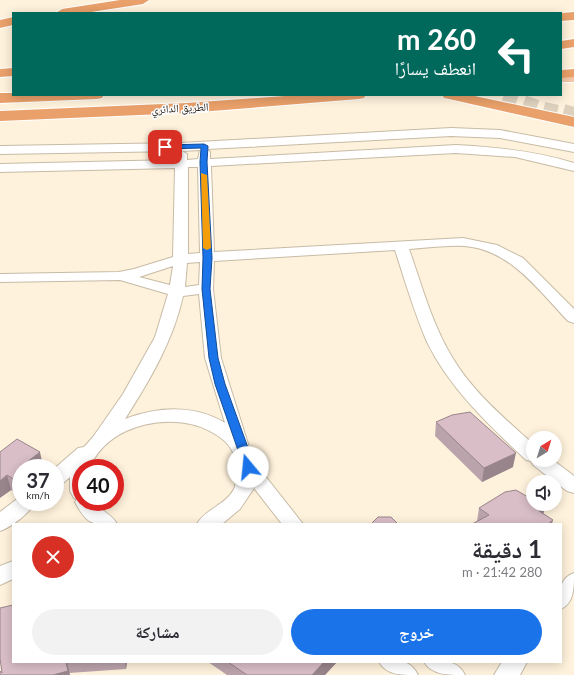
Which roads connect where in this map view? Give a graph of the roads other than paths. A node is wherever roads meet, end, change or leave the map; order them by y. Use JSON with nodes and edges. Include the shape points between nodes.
{"nodes":[{"id":1,"x":143,"y":0,"type":"edge"},
{"id":2,"x":68,"y":12,"type":"edge"},
{"id":3,"x":574,"y":16,"type":"edge"},
{"id":4,"x":562,"y":17,"type":"edge"},
{"id":5,"x":12,"y":21,"type":"edge"},
{"id":6,"x":0,"y":24,"type":"edge"},
{"id":7,"x":574,"y":43,"type":"edge"},
{"id":8,"x":562,"y":45,"type":"edge"},
{"id":9,"x":12,"y":72,"type":"edge"},
{"id":10,"x":0,"y":73,"type":"edge"},
{"id":11,"x":574,"y":73,"type":"edge"},
{"id":12,"x":562,"y":74,"type":"edge"},
{"id":13,"x":562,"y":78,"type":"edge"},
{"id":14,"x":574,"y":78,"type":"edge"},
{"id":15,"x":12,"y":83,"type":"edge"},
{"id":16,"x":0,"y":84,"type":"edge"},
{"id":17,"x":65,"y":96,"type":"edge"},
{"id":18,"x":345,"y":96,"type":"edge"},
{"id":19,"x":454,"y":96,"type":"edge"},
{"id":20,"x":0,"y":98,"type":"edge"},
{"id":21,"x":0,"y":116,"type":"edge"},
{"id":22,"x":574,"y":122,"type":"tunnel mouth"},
{"id":23,"x":204,"y":146,"type":"junction"},
{"id":24,"x":180,"y":147,"type":"junction"},
{"id":25,"x":574,"y":148,"type":"edge"},
{"id":26,"x":0,"y":150,"type":"edge"},
{"id":27,"x":203,"y":162,"type":"junction"},
{"id":28,"x":181,"y":164,"type":"junction"},
{"id":29,"x":574,"y":167,"type":"edge"},
{"id":30,"x":0,"y":168,"type":"edge"},
{"id":31,"x":400,"y":246,"type":"junction"},
{"id":32,"x":208,"y":258,"type":"junction"},
{"id":33,"x":181,"y":260,"type":"junction"},
{"id":34,"x":120,"y":276,"type":"junction"},
{"id":35,"x":0,"y":278,"type":"edge"},
{"id":36,"x":206,"y":289,"type":"junction"},
{"id":37,"x":177,"y":292,"type":"junction"},
{"id":38,"x":574,"y":318,"type":"edge"},
{"id":39,"x":97,"y":442,"type":"junction"},
{"id":40,"x":241,"y":446,"type":"junction"},
{"id":41,"x":526,"y":449,"type":"edge"},
{"id":42,"x":86,"y":459,"type":"edge"},
{"id":43,"x":248,"y":467,"type":"junction"},
{"id":44,"x":549,"y":467,"type":"edge"},
{"id":45,"x":64,"y":470,"type":"edge"},
{"id":46,"x":574,"y":486,"type":"edge"},
{"id":47,"x":15,"y":511,"type":"edge"},
{"id":48,"x":90,"y":511,"type":"edge"},
{"id":49,"x":0,"y":523,"type":"edge"},
{"id":50,"x":106,"y":523,"type":"edge"},
{"id":51,"x":208,"y":523,"type":"edge"},
{"id":52,"x":292,"y":523,"type":"edge"},
{"id":53,"x":12,"y":570,"type":"edge"},
{"id":54,"x":0,"y":576,"type":"edge"},
{"id":55,"x":574,"y":582,"type":"edge"},
{"id":56,"x":562,"y":599,"type":"edge"},
{"id":57,"x":391,"y":663,"type":"edge"},
{"id":58,"x":437,"y":663,"type":"edge"},
{"id":59,"x":515,"y":663,"type":"edge"},
{"id":60,"x":406,"y":675,"type":"edge"},
{"id":61,"x":452,"y":675,"type":"edge"},
{"id":62,"x":506,"y":675,"type":"edge"}],
"edges":[{"from":1,"to":2,"type":"highway"},
{"from":3,"to":4,"type":"highway"},
{"from":5,"to":6,"type":"highway"},
{"from":7,"to":8,"type":"highway"},
{"from":9,"to":10,"type":"highway"},
{"from":11,"to":12,"type":"highway"},
{"from":13,"to":14,"type":"main road"},
{"from":15,"to":16,"type":"highway"},
{"from":17,"to":20,"type":"highway"},
{"from":18,"to":21,"type":"highway","name":"الطريق الدائري","via":[[194,107]]},
{"from":19,"to":22,"type":"highway"},
{"from":23,"to":24,"type":"street"},
{"from":23,"to":25,"type":"street","via":[[451,132],[500,134]]},
{"from":23,"to":27,"type":"street"},
{"from":24,"to":26,"type":"street"},
{"from":24,"to":28,"type":"street"},
{"from":27,"to":28,"type":"street"},
{"from":27,"to":29,"type":"street","via":[[456,149],[522,154]]},
{"from":27,"to":32,"type":"street"},
{"from":28,"to":30,"type":"street"},
{"from":28,"to":33,"type":"street"},
{"from":31,"to":32,"type":"street"},
{"from":31,"to":38,"type":"street","via":[[463,242],[499,250],[518,261]]},
{"from":31,"to":41,"type":"street","via":[[436,343],[450,368],[498,424]]},
{"from":32,"to":33,"type":"street"},
{"from":32,"to":36,"type":"street"},
{"from":33,"to":34,"type":"street"},
{"from":33,"to":37,"type":"street"},
{"from":34,"to":35,"type":"street"},
{"from":34,"to":37,"type":"street"},
{"from":36,"to":37,"type":"street"},
{"from":36,"to":40,"type":"street","via":[[213,358]]},
{"from":37,"to":39,"type":"street","via":[[169,323],[149,365],[132,394]]},
{"from":39,"to":40,"type":"street","via":[[126,424],[152,416],[179,415],[204,420],[226,430]]},
{"from":39,"to":42,"type":"street"},
{"from":39,"to":45,"type":"street"},
{"from":40,"to":43,"type":"street"},
{"from":43,"to":51,"type":"street","via":[[244,488],[230,508]]},
{"from":43,"to":52,"type":"street"},
{"from":44,"to":46,"type":"street"},
{"from":47,"to":49,"type":"street"},
{"from":48,"to":50,"type":"street"},
{"from":53,"to":54,"type":"street"},
{"from":55,"to":56,"type":"street"},
{"from":57,"to":60,"type":"street"},
{"from":58,"to":61,"type":"street"},
{"from":59,"to":62,"type":"street"}]}
